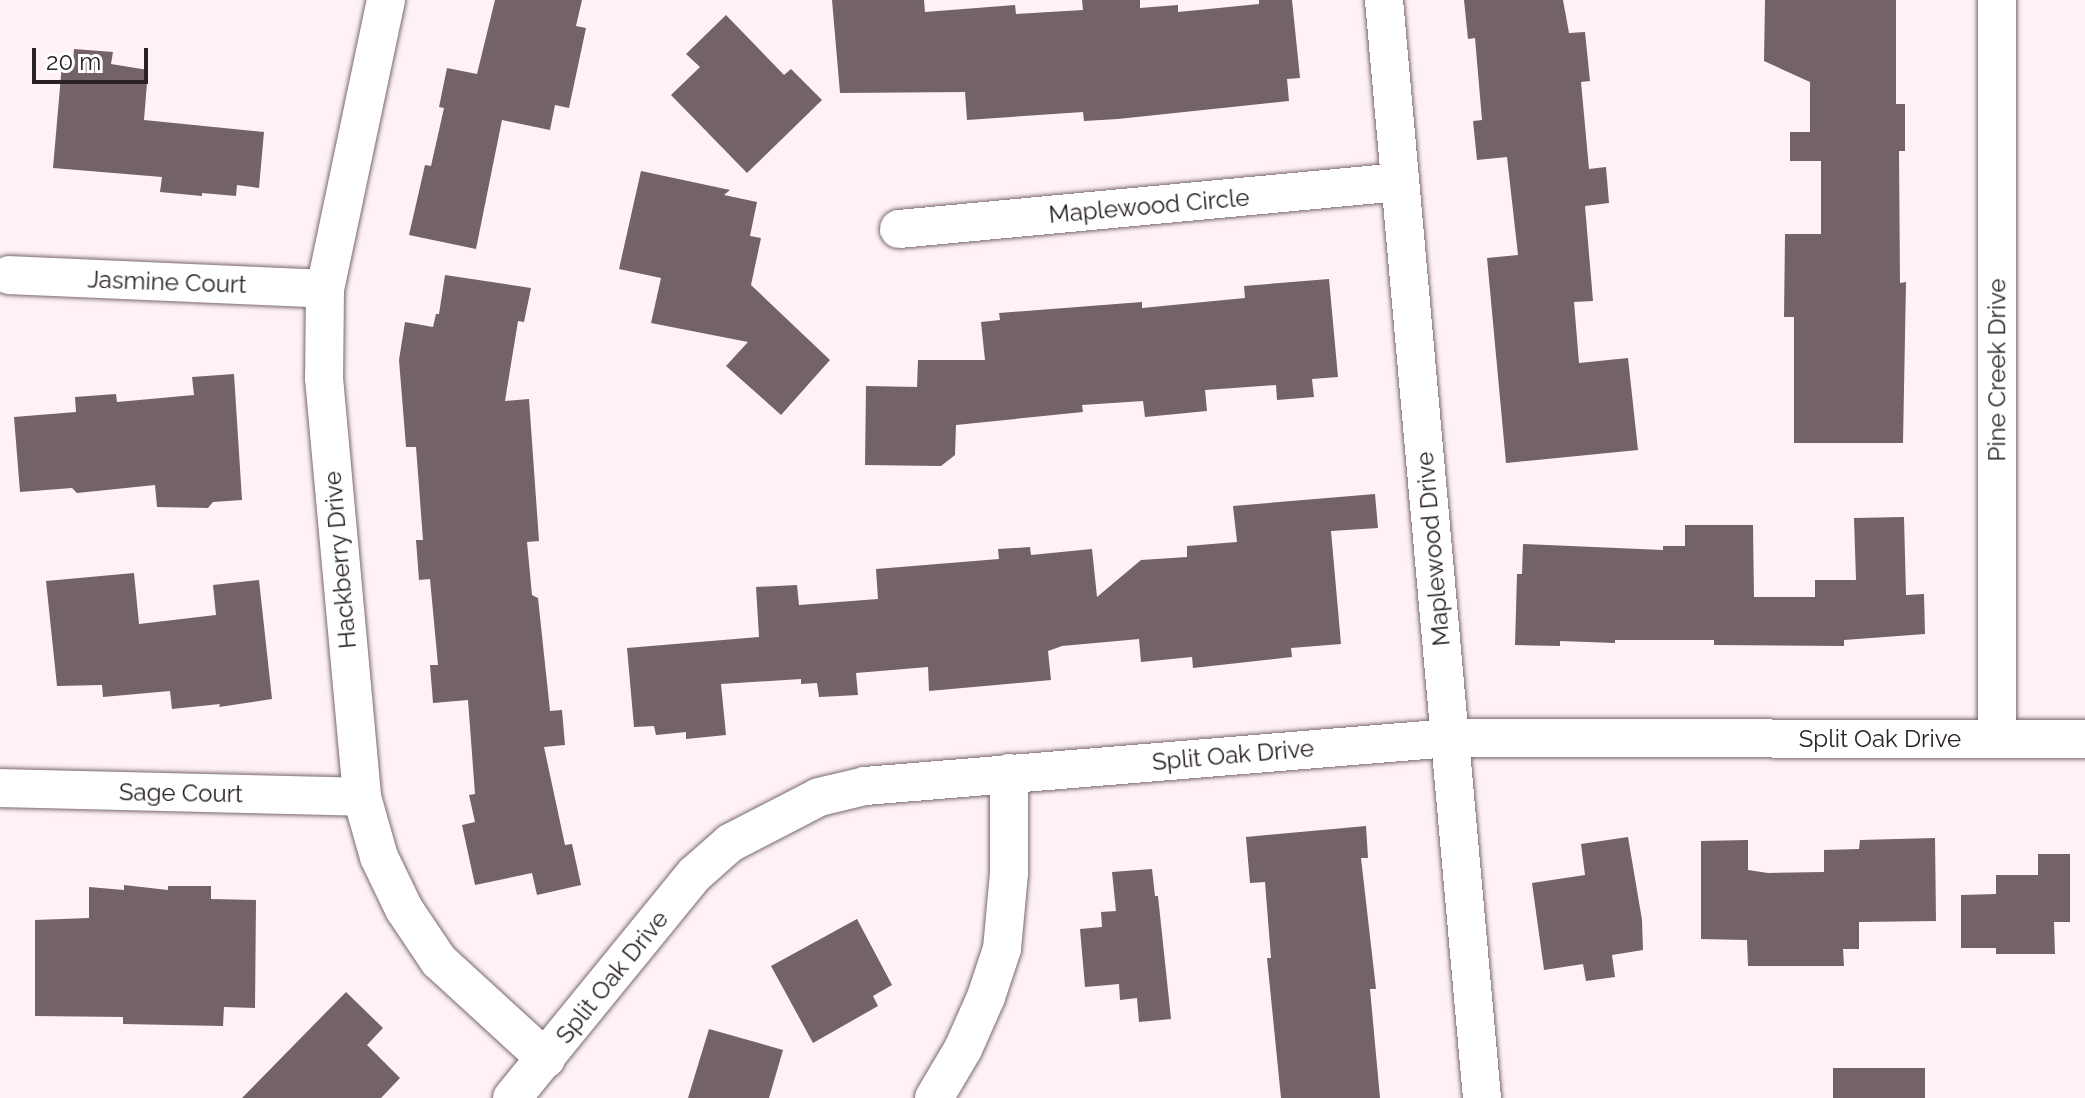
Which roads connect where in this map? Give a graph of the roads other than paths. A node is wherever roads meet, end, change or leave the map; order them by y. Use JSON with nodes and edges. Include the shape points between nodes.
{"nodes":[{"id":1,"x":386,"y":0,"type":"edge"},
{"id":2,"x":1384,"y":0,"type":"edge"},
{"id":3,"x":1997,"y":0,"type":"edge"},
{"id":4,"x":1400,"y":182,"type":"junction"},
{"id":5,"x":899,"y":229,"type":"dead end"},
{"id":6,"x":9,"y":275,"type":"dead end"},
{"id":7,"x":325,"y":289,"type":"junction"},
{"id":8,"x":1450,"y":738,"type":"junction"},
{"id":9,"x":1997,"y":739,"type":"junction"},
{"id":10,"x":2085,"y":739,"type":"edge"},
{"id":11,"x":1009,"y":773,"type":"junction"},
{"id":12,"x":0,"y":788,"type":"edge"},
{"id":13,"x":362,"y":797,"type":"junction"},
{"id":14,"x":546,"y":1059,"type":"junction"},
{"id":15,"x":512,"y":1098,"type":"edge"},
{"id":16,"x":934,"y":1098,"type":"edge"},
{"id":17,"x":1482,"y":1098,"type":"edge"}],
"edges":[{"from":1,"to":7,"type":"street","name":"Hackberry Drive"},
{"from":2,"to":4,"type":"street","name":"Maplewood Drive"},
{"from":3,"to":9,"type":"street","name":"Pine Creek Drive"},
{"from":4,"to":5,"type":"street","name":"Maplewood Circle"},
{"from":4,"to":8,"type":"street","name":"Maplewood Drive"},
{"from":6,"to":7,"type":"street","name":"Jasmine Court"},
{"from":7,"to":13,"type":"street","name":"Hackberry Drive","via":[[324,378]]},
{"from":8,"to":9,"type":"street","name":"Split Oak Drive"},
{"from":8,"to":11,"type":"street","name":"Split Oak Drive"},
{"from":8,"to":17,"type":"street","name":"Maplewood Drive"},
{"from":9,"to":10,"type":"street","name":"Split Oak Drive"},
{"from":11,"to":14,"type":"street","name":"Split Oak Drive","via":[[865,786],[819,797],[730,843],[695,874]]},
{"from":11,"to":16,"type":"street","via":[[1002,949],[963,1049]]},
{"from":12,"to":13,"type":"street","name":"Sage Court"},
{"from":13,"to":14,"type":"street","name":"Hackberry Drive","via":[[379,857],[404,909],[439,961]]},
{"from":14,"to":15,"type":"street","name":"Split Oak Drive"}]}
